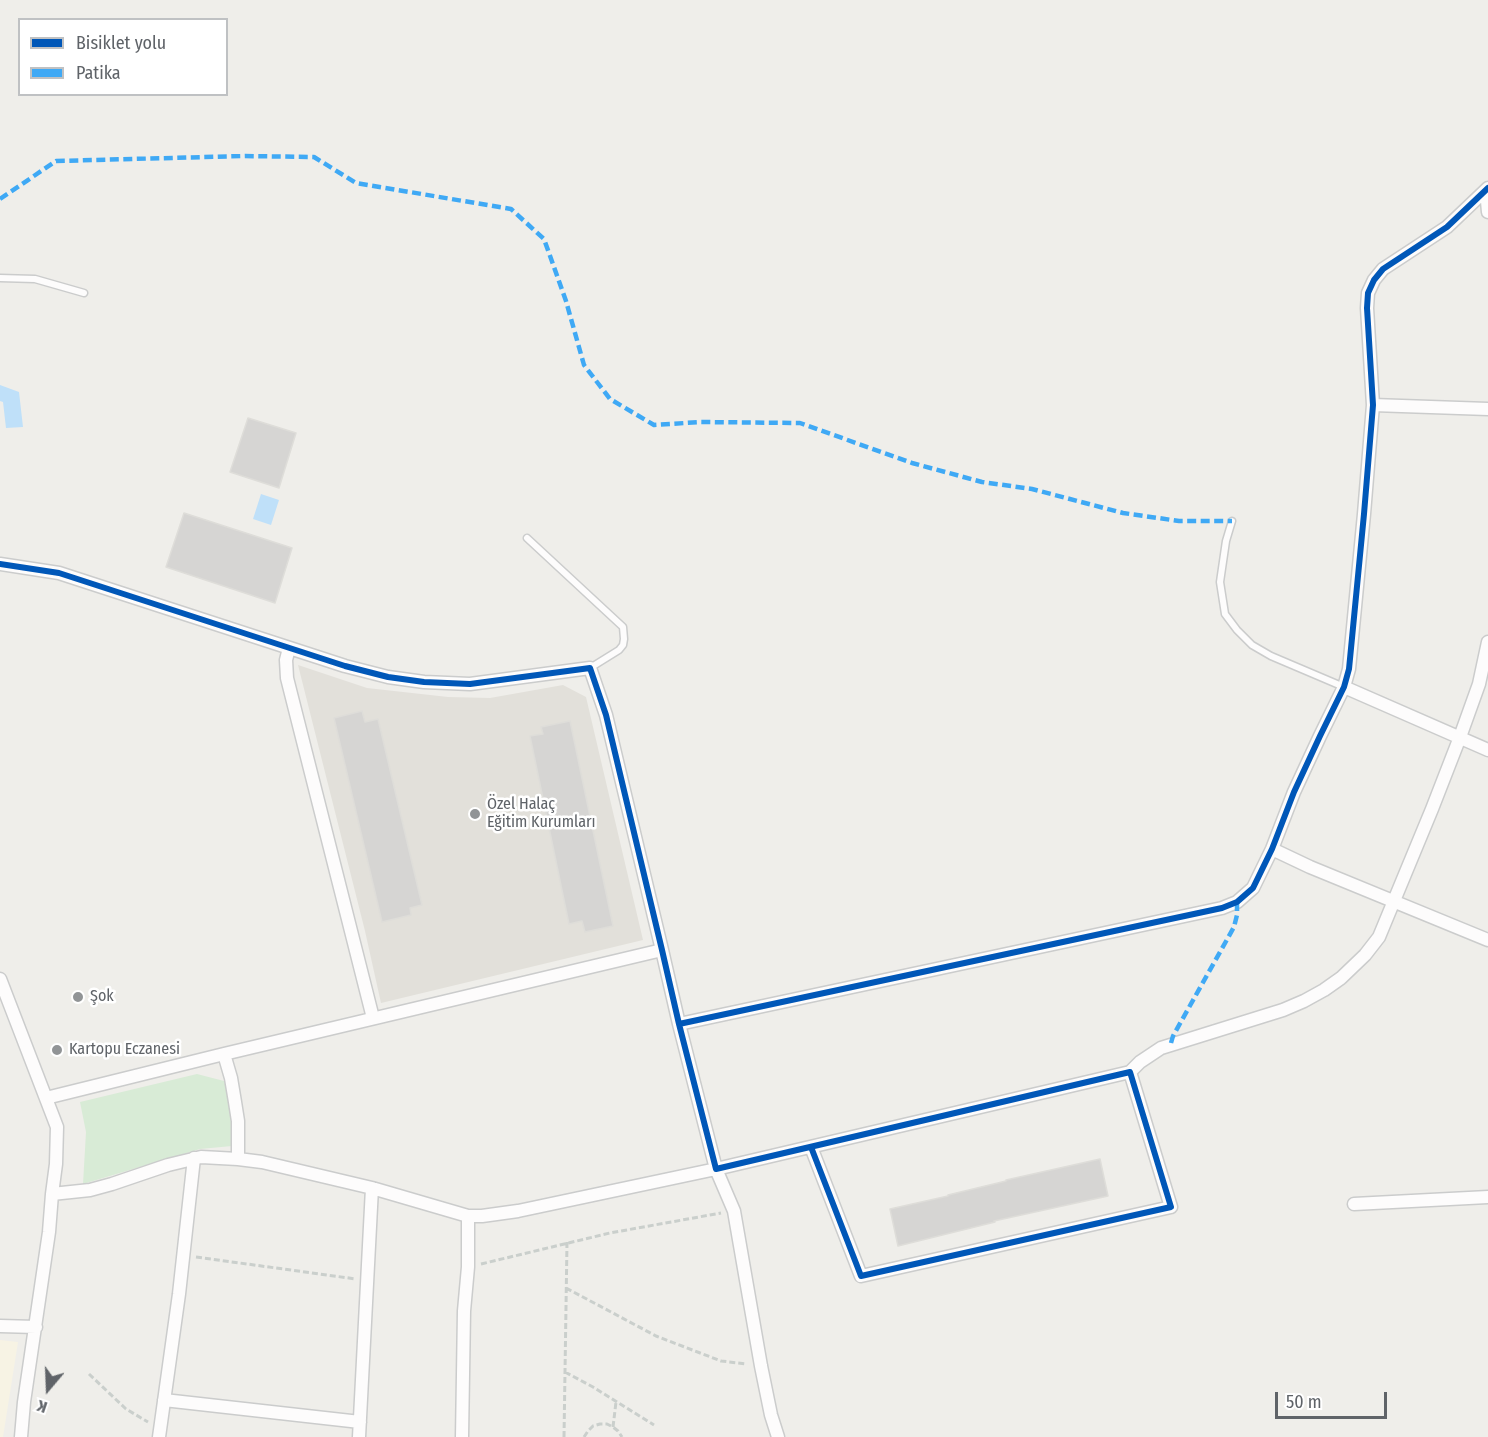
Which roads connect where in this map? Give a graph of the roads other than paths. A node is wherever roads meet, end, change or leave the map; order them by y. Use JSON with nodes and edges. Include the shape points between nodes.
{"nodes":[{"id":1,"x":1487,"y":189,"type":"edge"},
{"id":2,"x":1488,"y":212,"type":"edge"},
{"id":3,"x":0,"y":278,"type":"edge"},
{"id":4,"x":84,"y":293,"type":"dead end"},
{"id":5,"x":1373,"y":405,"type":"junction"},
{"id":6,"x":1488,"y":409,"type":"edge"},
{"id":7,"x":1233,"y":521,"type":"dead end"},
{"id":8,"x":527,"y":538,"type":"dead end"},
{"id":9,"x":0,"y":564,"type":"edge"},
{"id":10,"x":1488,"y":642,"type":"edge"},
{"id":11,"x":289,"y":648,"type":"junction"},
{"id":12,"x":590,"y":668,"type":"junction"},
{"id":13,"x":1344,"y":687,"type":"junction"},
{"id":14,"x":1460,"y":737,"type":"junction"},
{"id":15,"x":1488,"y":750,"type":"edge"},
{"id":16,"x":1272,"y":849,"type":"junction"},
{"id":17,"x":1395,"y":902,"type":"junction"},
{"id":18,"x":1488,"y":940,"type":"edge"},
{"id":19,"x":662,"y":950,"type":"junction"},
{"id":20,"x":0,"y":979,"type":"edge"},
{"id":21,"x":373,"y":1018,"type":"junction"},
{"id":22,"x":679,"y":1024,"type":"junction"},
{"id":23,"x":224,"y":1054,"type":"junction"},
{"id":24,"x":1130,"y":1072,"type":"junction"},
{"id":25,"x":46,"y":1098,"type":"junction"},
{"id":26,"x":811,"y":1148,"type":"junction"},
{"id":27,"x":194,"y":1158,"type":"junction"},
{"id":28,"x":238,"y":1159,"type":"junction"},
{"id":29,"x":716,"y":1169,"type":"junction"},
{"id":30,"x":372,"y":1188,"type":"junction"},
{"id":31,"x":52,"y":1194,"type":"junction"},
{"id":32,"x":1488,"y":1197,"type":"edge"},
{"id":33,"x":1354,"y":1204,"type":"dead end"},
{"id":34,"x":468,"y":1216,"type":"junction"},
{"id":35,"x":0,"y":1326,"type":"edge"},
{"id":36,"x":36,"y":1327,"type":"junction"},
{"id":37,"x":164,"y":1400,"type":"junction"},
{"id":38,"x":360,"y":1422,"type":"junction"},
{"id":39,"x":160,"y":1433,"type":"edge"},
{"id":40,"x":21,"y":1437,"type":"edge"},
{"id":41,"x":359,"y":1437,"type":"edge"},
{"id":42,"x":462,"y":1437,"type":"edge"},
{"id":43,"x":778,"y":1437,"type":"edge"}],
"edges":[{"from":1,"to":2,"type":"street"},
{"from":1,"to":5,"type":"street","via":[[1447,227],[1383,269],[1374,280],[1367,308]]},
{"from":3,"to":4,"type":"lane","via":[[35,279]]},
{"from":5,"to":6,"type":"street"},
{"from":5,"to":13,"type":"street","via":[[1349,669]]},
{"from":7,"to":13,"type":"lane","via":[[1220,582],[1225,614],[1252,645]]},
{"from":8,"to":12,"type":"lane","via":[[623,627],[624,639],[619,650]]},
{"from":9,"to":11,"type":"street","via":[[59,573]]},
{"from":10,"to":14,"type":"street","via":[[1479,684]]},
{"from":11,"to":12,"type":"street","via":[[388,677],[424,682],[470,684]]},
{"from":11,"to":21,"type":"street","via":[[287,678]]},
{"from":12,"to":19,"type":"street","via":[[606,715]]},
{"from":13,"to":14,"type":"street"},
{"from":13,"to":16,"type":"street","via":[[1294,792]]},
{"from":14,"to":15,"type":"street"},
{"from":14,"to":17,"type":"street"},
{"from":16,"to":17,"type":"street"},
{"from":16,"to":22,"type":"street","via":[[1253,888],[1237,902],[1222,908]]},
{"from":17,"to":18,"type":"street"},
{"from":17,"to":24,"type":"street","via":[[1379,937],[1324,990],[1283,1010],[1161,1048]]},
{"from":19,"to":21,"type":"street"},
{"from":19,"to":22,"type":"street"},
{"from":20,"to":25,"type":"street"},
{"from":21,"to":23,"type":"street"},
{"from":22,"to":29,"type":"street"},
{"from":23,"to":25,"type":"street"},
{"from":23,"to":28,"type":"street","via":[[238,1121]]},
{"from":24,"to":26,"type":"street"},
{"from":24,"to":26,"type":"street","via":[[1171,1207],[861,1276]]},
{"from":25,"to":31,"type":"street","via":[[57,1127]]},
{"from":26,"to":29,"type":"street"},
{"from":27,"to":28,"type":"street"},
{"from":27,"to":31,"type":"street","via":[[90,1190]]},
{"from":27,"to":37,"type":"street"},
{"from":28,"to":30,"type":"street"},
{"from":29,"to":34,"type":"street","via":[[518,1211]]},
{"from":29,"to":43,"type":"street","via":[[734,1211],[761,1366]]},
{"from":30,"to":34,"type":"street"},
{"from":30,"to":38,"type":"street"},
{"from":31,"to":36,"type":"street"},
{"from":32,"to":33,"type":"street"},
{"from":34,"to":42,"type":"street"},
{"from":35,"to":36,"type":"street"},
{"from":36,"to":40,"type":"street"},
{"from":37,"to":38,"type":"street"},
{"from":37,"to":39,"type":"street"},
{"from":38,"to":41,"type":"street"}]}
